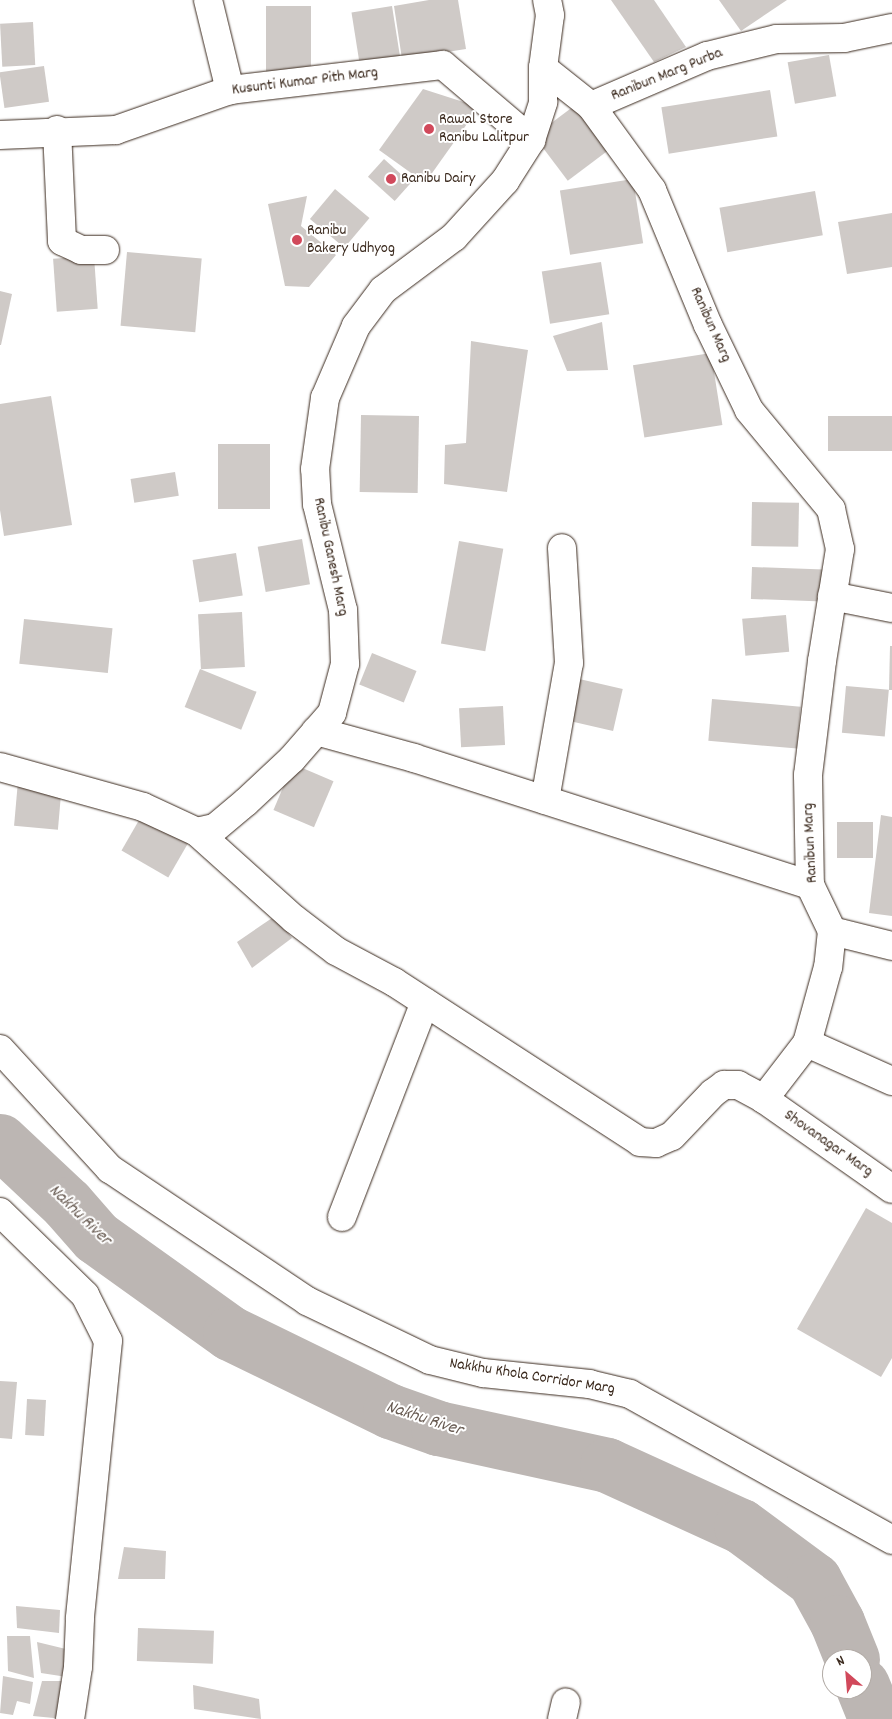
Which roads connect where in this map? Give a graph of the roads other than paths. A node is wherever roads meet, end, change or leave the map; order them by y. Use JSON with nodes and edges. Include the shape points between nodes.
{"nodes":[{"id":1,"x":208,"y":0,"type":"edge"},
{"id":2,"x":547,"y":0,"type":"edge"},
{"id":3,"x":892,"y":28,"type":"edge"},
{"id":4,"x":543,"y":68,"type":"junction"},
{"id":5,"x":230,"y":90,"type":"junction"},
{"id":6,"x":591,"y":106,"type":"junction"},
{"id":7,"x":57,"y":130,"type":"junction"},
{"id":8,"x":0,"y":135,"type":"edge"},
{"id":9,"x":531,"y":140,"type":"junction"},
{"id":10,"x":105,"y":250,"type":"dead end"},
{"id":11,"x":562,"y":548,"type":"dead end"},
{"id":12,"x":832,"y":596,"type":"junction"},
{"id":13,"x":892,"y":608,"type":"edge"},
{"id":14,"x":316,"y":731,"type":"junction"},
{"id":15,"x":0,"y":767,"type":"edge"},
{"id":16,"x":545,"y":800,"type":"junction"},
{"id":17,"x":197,"y":832,"type":"junction"},
{"id":18,"x":810,"y":885,"type":"junction"},
{"id":19,"x":832,"y":931,"type":"junction"},
{"id":20,"x":892,"y":946,"type":"edge"},
{"id":21,"x":425,"y":1002,"type":"junction"},
{"id":22,"x":807,"y":1043,"type":"junction"},
{"id":23,"x":0,"y":1049,"type":"edge"},
{"id":24,"x":892,"y":1081,"type":"edge"},
{"id":25,"x":764,"y":1099,"type":"junction"},
{"id":26,"x":892,"y":1189,"type":"edge"},
{"id":27,"x":0,"y":1212,"type":"edge"},
{"id":28,"x":342,"y":1217,"type":"dead end"},
{"id":29,"x":892,"y":1540,"type":"edge"},
{"id":30,"x":70,"y":1719,"type":"edge"}],
"edges":[{"from":1,"to":5,"type":"street"},
{"from":2,"to":4,"type":"street","name":"Ranibu Ganesh Marg","via":[[550,15]]},
{"from":3,"to":6,"type":"street","name":"Ranibun Marg Purba","via":[[844,38],[777,39],[706,56]]},
{"from":4,"to":6,"type":"street","name":"Ranibun Marg"},
{"from":4,"to":9,"type":"street","name":"Ranibu Ganesh Marg","via":[[543,102]]},
{"from":5,"to":7,"type":"street","name":"Kusunti Kumar Pith Marg","via":[[116,130]]},
{"from":5,"to":9,"type":"street","name":"Kusunti Kumar Pith Marg","via":[[443,65]]},
{"from":6,"to":12,"type":"street","name":"Ranibun Marg","via":[[652,190],[708,325],[749,410],[832,509],[840,549]]},
{"from":7,"to":8,"type":"street","name":"Kusunti Kumar Pith Marg"},
{"from":7,"to":10,"type":"street","via":[[62,241],[81,250]]},
{"from":9,"to":14,"type":"street","name":"Ranibu Ganesh Marg","via":[[505,181],[454,237],[383,290],[356,326],[325,398],[315,469],[316,504],[343,610],[345,664],[332,713]]},
{"from":11,"to":16,"type":"street","via":[[569,663]]},
{"from":12,"to":13,"type":"street"},
{"from":12,"to":18,"type":"street","name":"Ranibun Marg","via":[[808,775]]},
{"from":14,"to":16,"type":"street"},
{"from":14,"to":17,"type":"street","name":"Ranibu Ganesh Marg","via":[[246,802],[214,828]]},
{"from":15,"to":17,"type":"street","via":[[143,807]]},
{"from":16,"to":18,"type":"street"},
{"from":17,"to":21,"type":"street","name":"Shovanagar Marg","via":[[294,919],[329,945]]},
{"from":18,"to":19,"type":"street","name":"Ranibun Marg"},
{"from":19,"to":20,"type":"street"},
{"from":19,"to":22,"type":"street","via":[[828,967]]},
{"from":21,"to":25,"type":"street","name":"Shovanagar Marg","via":[[640,1142],[656,1143],[672,1136],[724,1085],[738,1085]]},
{"from":21,"to":28,"type":"street"},
{"from":22,"to":24,"type":"street"},
{"from":22,"to":25,"type":"street"},
{"from":23,"to":29,"type":"street","name":"Nakkhu Khola Corridor Marg","via":[[110,1169],[307,1302],[430,1360],[483,1373],[589,1384],[630,1394]]},
{"from":25,"to":26,"type":"street","name":"Shovanagar Marg"},
{"from":27,"to":30,"type":"street","via":[[85,1295],[108,1341],[78,1666]]}]}
